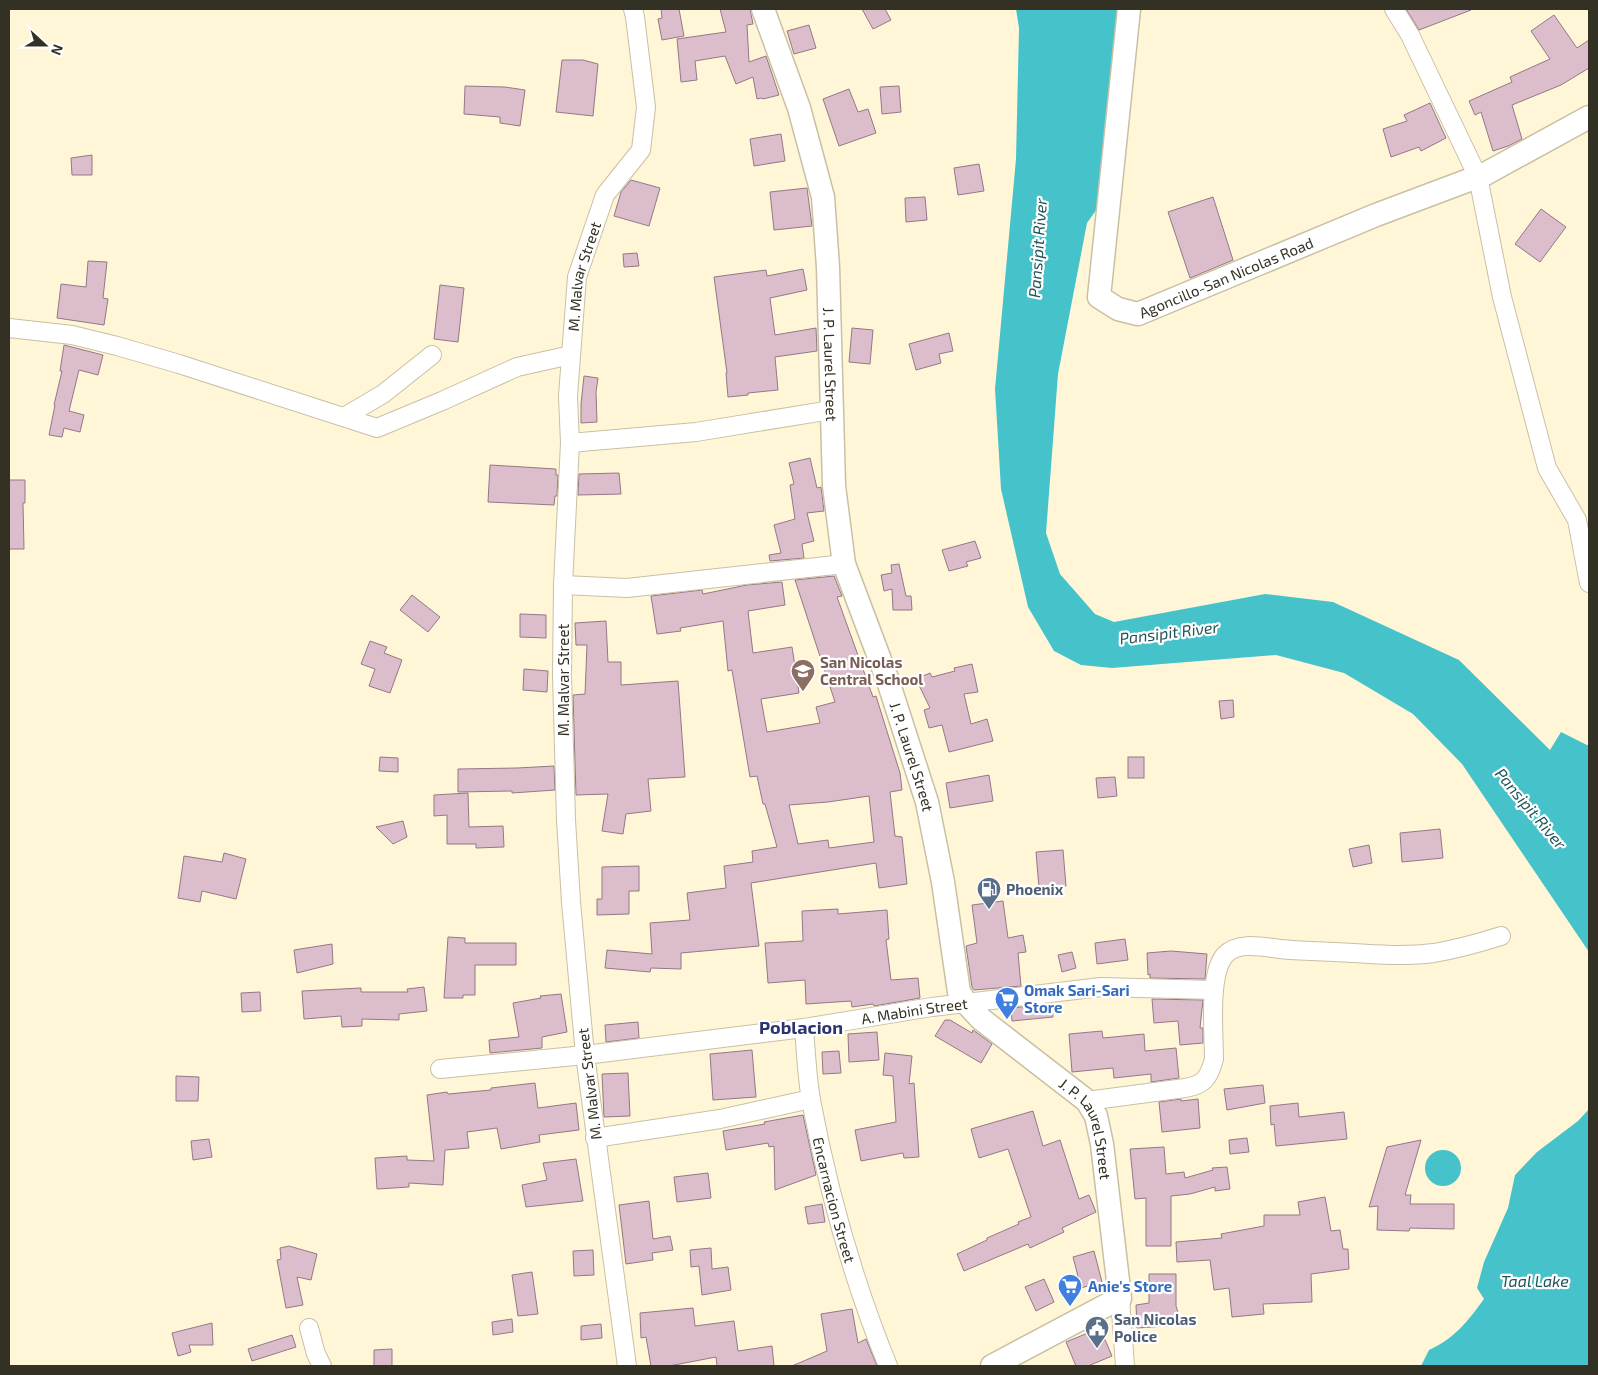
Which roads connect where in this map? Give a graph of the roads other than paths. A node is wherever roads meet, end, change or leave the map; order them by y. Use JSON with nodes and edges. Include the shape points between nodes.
{"nodes":[{"id":1,"x":633,"y":9,"type":"edge"},
{"id":2,"x":763,"y":9,"type":"edge"},
{"id":3,"x":1129,"y":9,"type":"edge"},
{"id":4,"x":1394,"y":9,"type":"edge"},
{"id":5,"x":1589,"y":117,"type":"edge"},
{"id":6,"x":1478,"y":177,"type":"junction"},
{"id":7,"x":9,"y":328,"type":"edge"},
{"id":8,"x":571,"y":354,"type":"junction"},
{"id":9,"x":432,"y":355,"type":"dead end"},
{"id":10,"x":831,"y":410,"type":"junction"},
{"id":11,"x":344,"y":417,"type":"junction"},
{"id":12,"x":570,"y":443,"type":"junction"},
{"id":13,"x":844,"y":564,"type":"junction"},
{"id":14,"x":1589,"y":583,"type":"edge"},
{"id":15,"x":563,"y":585,"type":"junction"},
{"id":16,"x":1501,"y":936,"type":"dead end"},
{"id":17,"x":1214,"y":990,"type":"junction"},
{"id":18,"x":967,"y":1004,"type":"junction"},
{"id":19,"x":804,"y":1028,"type":"junction"},
{"id":20,"x":585,"y":1055,"type":"junction"},
{"id":21,"x":440,"y":1069,"type":"dead end"},
{"id":22,"x":811,"y":1099,"type":"junction"},
{"id":23,"x":1088,"y":1101,"type":"junction"},
{"id":24,"x":595,"y":1138,"type":"junction"},
{"id":25,"x":1120,"y":1298,"type":"junction"},
{"id":26,"x":309,"y":1328,"type":"dead end"},
{"id":27,"x":322,"y":1366,"type":"edge"},
{"id":28,"x":627,"y":1366,"type":"edge"},
{"id":29,"x":888,"y":1366,"type":"edge"},
{"id":30,"x":992,"y":1366,"type":"edge"},
{"id":31,"x":1125,"y":1366,"type":"edge"}],
"edges":[{"from":1,"to":8,"type":"street","name":"M. Malvar Street","via":[[646,107],[641,150],[605,195],[577,277]]},
{"from":2,"to":10,"type":"main road","name":"J. P. Laurel Street","via":[[799,108],[823,197]]},
{"from":3,"to":6,"type":"main road","name":"Agoncillo-San Nicolas Road","via":[[1099,297],[1118,309],[1138,314],[1376,215]]},
{"from":4,"to":6,"type":"street","via":[[1410,35]]},
{"from":5,"to":6,"type":"main road","name":"Agoncillo-San Nicolas Road"},
{"from":6,"to":14,"type":"street","via":[[1502,297],[1547,468],[1577,520]]},
{"from":7,"to":11,"type":"street","via":[[72,335],[117,346]]},
{"from":8,"to":11,"type":"street","via":[[517,367],[377,428]]},
{"from":8,"to":12,"type":"street","name":"M. Malvar Street","via":[[568,396]]},
{"from":9,"to":11,"type":"street","via":[[383,394]]},
{"from":10,"to":12,"type":"street","via":[[696,432]]},
{"from":10,"to":13,"type":"main road","name":"J. P. Laurel Street","via":[[834,486]]},
{"from":12,"to":15,"type":"street","name":"M. Malvar Street"},
{"from":13,"to":15,"type":"street","via":[[627,588]]},
{"from":13,"to":18,"type":"main road","name":"J. P. Laurel Street","via":[[888,681],[927,802],[959,992]]},
{"from":15,"to":20,"type":"street","name":"M. Malvar Street","via":[[566,820]]},
{"from":16,"to":17,"type":"street","via":[[1434,953],[1397,956],[1254,946],[1236,948],[1225,956],[1217,972]]},
{"from":17,"to":18,"type":"street","name":"A. Mabini Street","via":[[1101,987]]},
{"from":17,"to":23,"type":"street","via":[[1214,1059],[1206,1080],[1197,1086]]},
{"from":18,"to":19,"type":"street","name":"A. Mabini Street"},
{"from":18,"to":23,"type":"main road","name":"J. P. Laurel Street","via":[[981,1019]]},
{"from":19,"to":20,"type":"street","name":"A. Mabini Street"},
{"from":19,"to":22,"type":"street","name":"Encarnacion Street"},
{"from":20,"to":21,"type":"street","name":"A. Mabini Street"},
{"from":20,"to":24,"type":"street","name":"M. Malvar Street"},
{"from":22,"to":24,"type":"street","via":[[720,1119]]},
{"from":22,"to":29,"type":"street","name":"Encarnacion Street","via":[[847,1252]]},
{"from":23,"to":25,"type":"main road","name":"J. P. Laurel Street","via":[[1096,1116],[1102,1144]]},
{"from":24,"to":28,"type":"street","name":"M. Malvar Street"},
{"from":25,"to":30,"type":"main road"},
{"from":25,"to":31,"type":"street","name":"J. P. Laurel Street"},
{"from":26,"to":27,"type":"street"}]}
